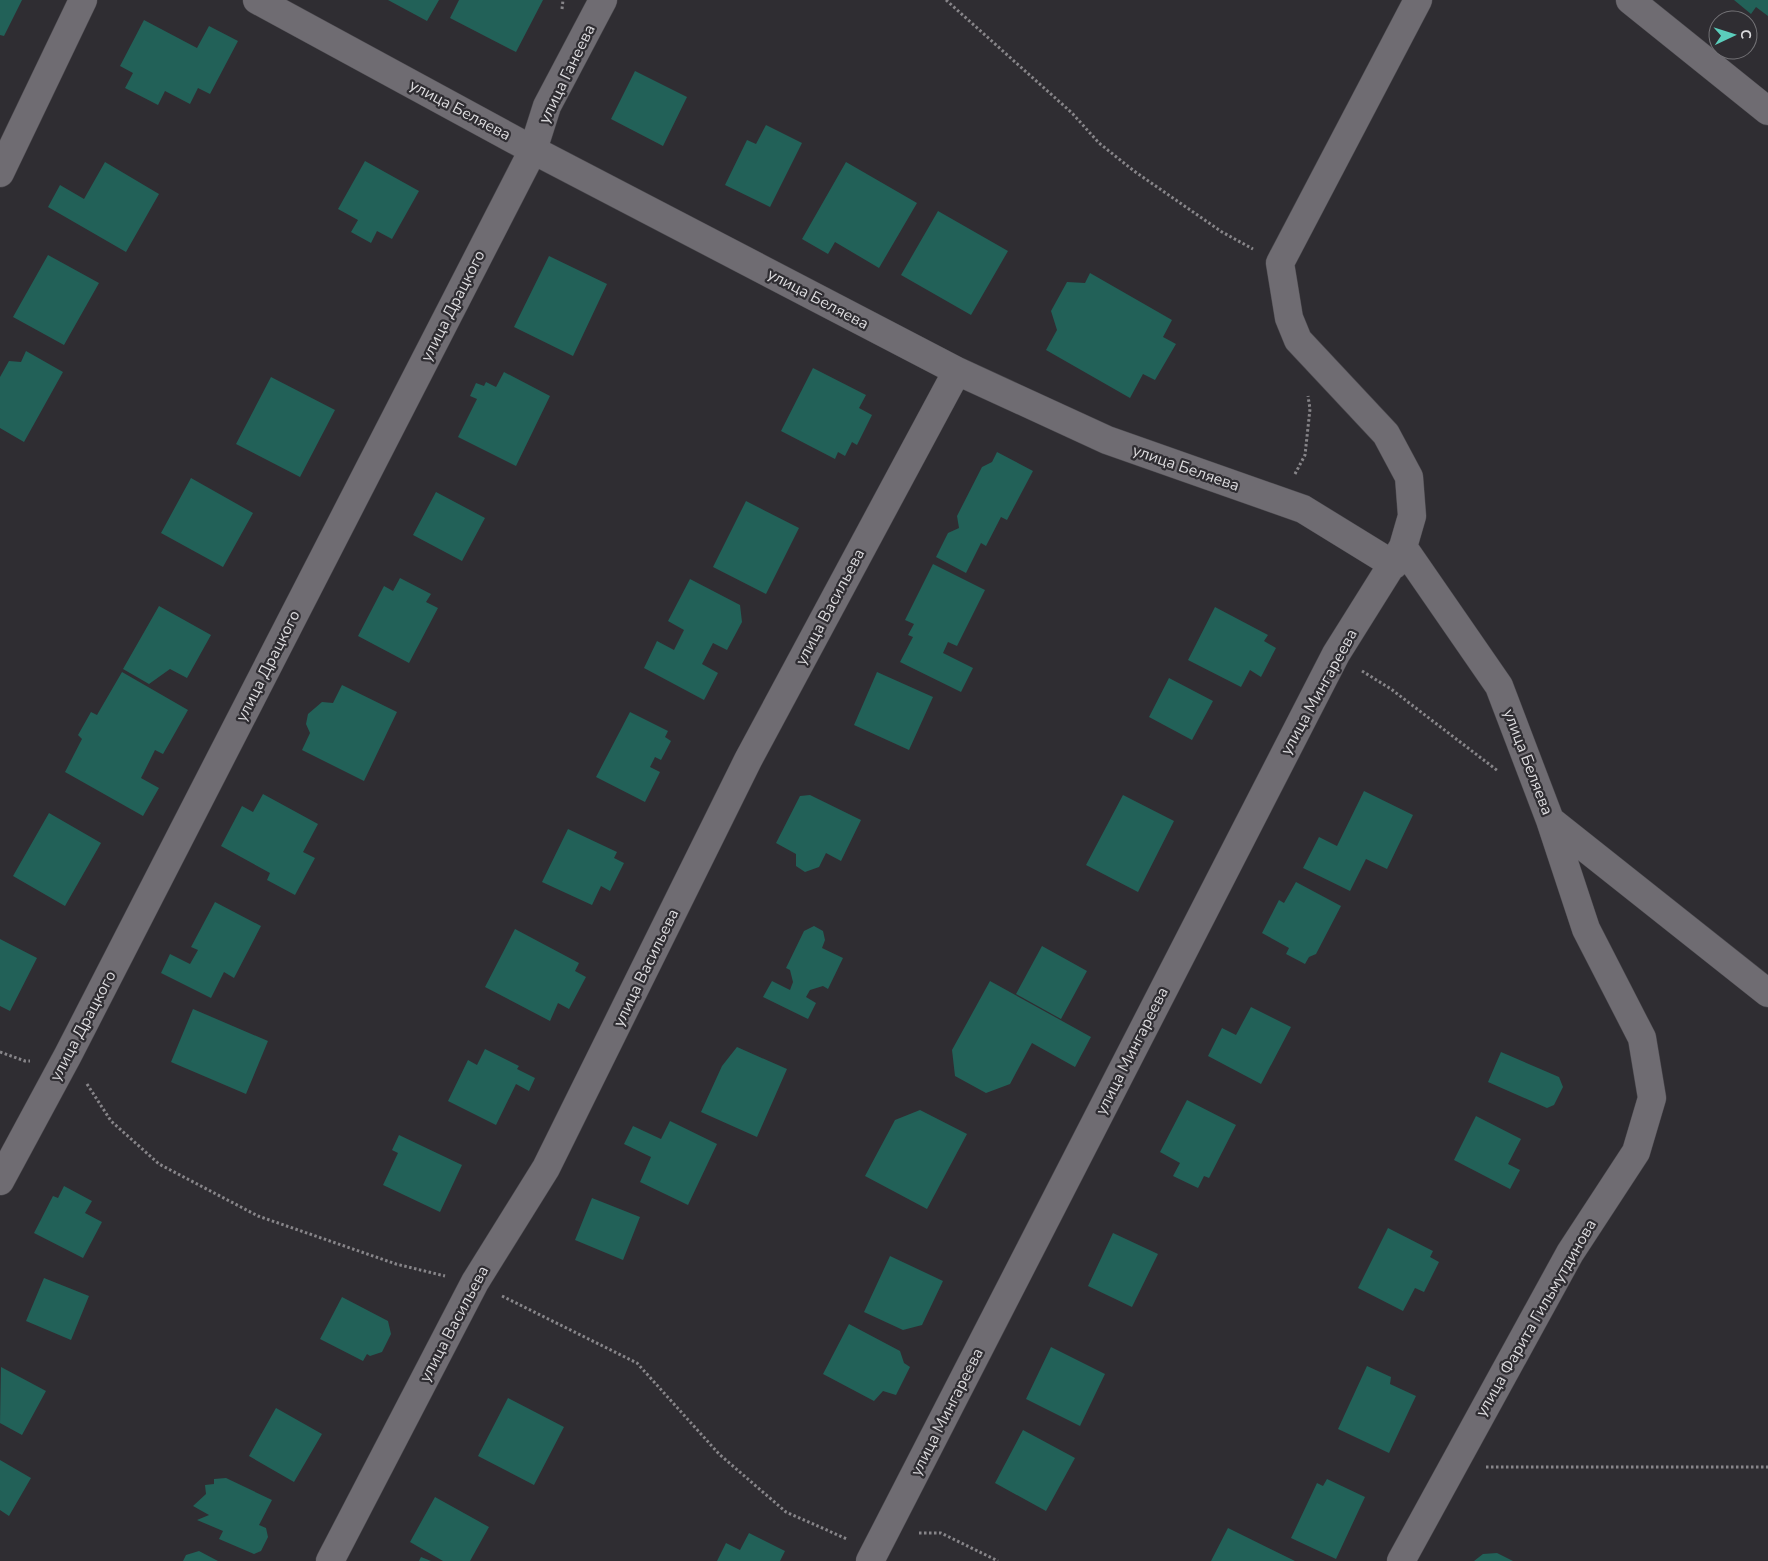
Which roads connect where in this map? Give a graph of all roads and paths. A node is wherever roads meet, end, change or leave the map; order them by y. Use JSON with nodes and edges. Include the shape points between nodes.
{"nodes":[{"id":1,"x":83,"y":0,"type":"edge"},
{"id":2,"x":257,"y":0,"type":"edge"},
{"id":3,"x":603,"y":0,"type":"edge"},
{"id":4,"x":946,"y":0,"type":"edge"},
{"id":5,"x":1418,"y":0,"type":"edge"},
{"id":6,"x":1630,"y":0,"type":"edge"},
{"id":7,"x":1768,"y":111,"type":"edge"},
{"id":8,"x":533,"y":150,"type":"junction"},
{"id":9,"x":0,"y":173,"type":"edge"},
{"id":10,"x":1280,"y":263,"type":"junction"},
{"id":11,"x":957,"y":371,"type":"junction"},
{"id":12,"x":1306,"y":390,"type":"dead end"},
{"id":13,"x":1253,"y":492,"type":"junction"},
{"id":14,"x":1399,"y":556,"type":"junction"},
{"id":15,"x":1336,"y":654,"type":"junction"},
{"id":16,"x":1505,"y":776,"type":"dead end"},
{"id":17,"x":1550,"y":820,"type":"junction"},
{"id":18,"x":1768,"y":993,"type":"edge"},
{"id":19,"x":0,"y":1052,"type":"edge"},
{"id":20,"x":68,"y":1055,"type":"junction"},
{"id":21,"x":0,"y":1182,"type":"edge"},
{"id":22,"x":475,"y":1282,"type":"junction"},
{"id":23,"x":1451,"y":1468,"type":"junction"},
{"id":24,"x":1768,"y":1468,"type":"edge"},
{"id":25,"x":872,"y":1556,"type":"edge"},
{"id":26,"x":330,"y":1561,"type":"edge"},
{"id":27,"x":998,"y":1561,"type":"edge"},
{"id":28,"x":1401,"y":1561,"type":"edge"}],
"edges":[{"from":1,"to":9,"type":"street"},
{"from":2,"to":8,"type":"street","name":"улица Беляева"},
{"from":3,"to":8,"type":"street","name":"улица Ганеева","via":[[547,106]]},
{"from":4,"to":10,"type":"path","via":[[1072,113],[1099,143],[1134,171],[1222,232]]},
{"from":5,"to":10,"type":"street"},
{"from":6,"to":7,"type":"street"},
{"from":8,"to":11,"type":"street","name":"улица Беляева"},
{"from":8,"to":20,"type":"street","name":"улица Драцкого"},
{"from":10,"to":14,"type":"street","name":"улица Мингареева","via":[[1289,318],[1298,340],[1386,434],[1409,477],[1412,516]]},
{"from":11,"to":13,"type":"street","name":"улица Беляева","via":[[1107,440]]},
{"from":11,"to":22,"type":"street","name":"улица Васильева","via":[[748,760],[546,1168]]},
{"from":12,"to":13,"type":"path","via":[[1310,409],[1306,455],[1289,484]]},
{"from":13,"to":14,"type":"street","name":"улица Беляева","via":[[1303,509]]},
{"from":14,"to":15,"type":"street","name":"улица Мингареева"},
{"from":14,"to":17,"type":"street","name":"улица Беляева","via":[[1499,686]]},
{"from":15,"to":16,"type":"path","via":[[1391,689]]},
{"from":15,"to":25,"type":"street","name":"улица Мингареева"},
{"from":17,"to":18,"type":"street","name":"улица Беляева"},
{"from":17,"to":23,"type":"street","name":"улица Фарита Гильмутдинова","via":[[1586,929],[1642,1038],[1652,1098],[1636,1152],[1570,1252]]},
{"from":19,"to":20,"type":"path","via":[[25,1061]]},
{"from":20,"to":21,"type":"street","name":"улица Драцкого"},
{"from":20,"to":22,"type":"path","via":[[111,1121],[159,1164],[258,1216],[396,1264]]},
{"from":22,"to":25,"type":"path","via":[[637,1363],[719,1454],[786,1512]]},
{"from":22,"to":26,"type":"street","name":"улица Васильева"},
{"from":23,"to":24,"type":"path"},
{"from":23,"to":28,"type":"street","name":"улица Фарита Гильмутдинова"},
{"from":25,"to":27,"type":"path","via":[[912,1533],[941,1533]]}]}
